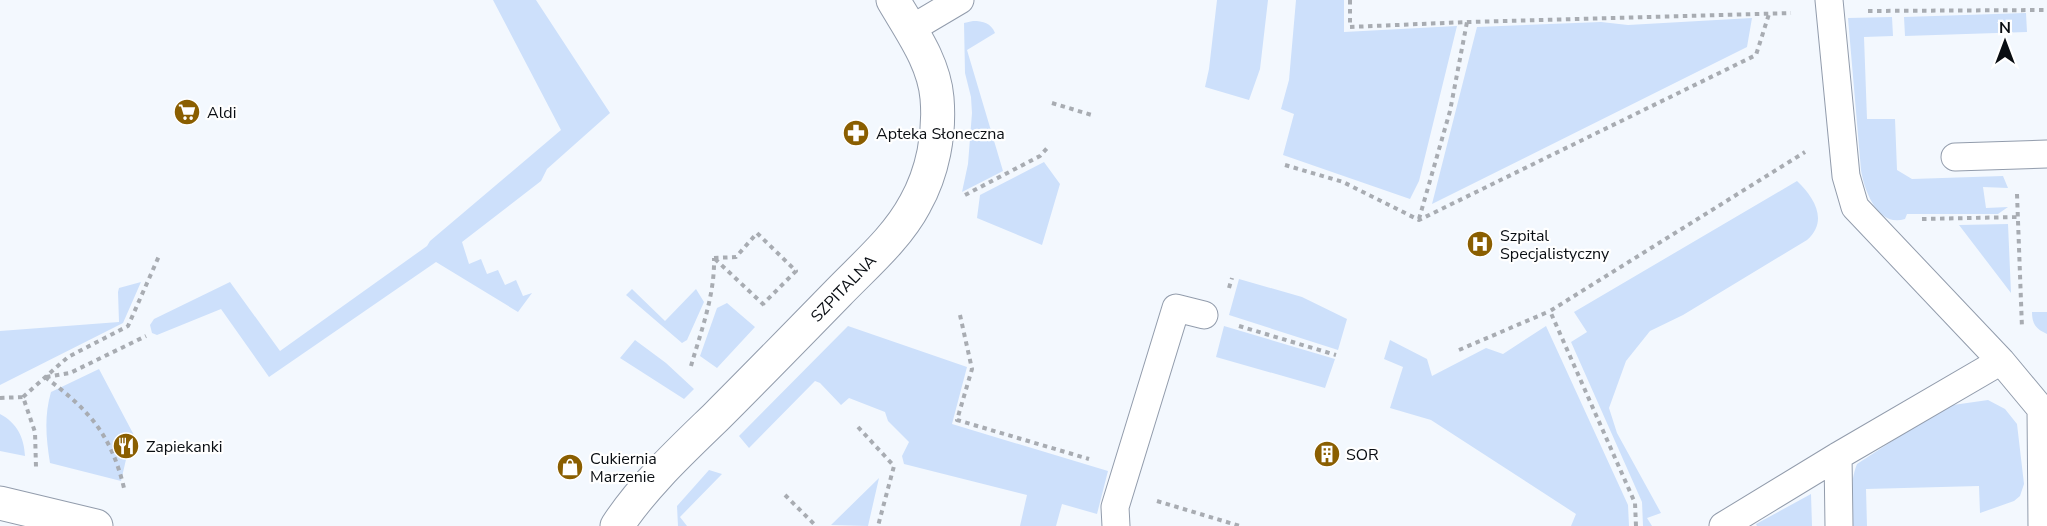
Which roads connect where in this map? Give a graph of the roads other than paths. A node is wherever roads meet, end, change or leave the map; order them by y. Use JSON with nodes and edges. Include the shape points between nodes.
{"nodes":[{"id":1,"x":893,"y":0,"type":"edge"},
{"id":2,"x":960,"y":0,"type":"edge"},
{"id":3,"x":1829,"y":6,"type":"edge"},
{"id":4,"x":911,"y":29,"type":"junction"},
{"id":5,"x":2047,"y":154,"type":"edge"},
{"id":6,"x":1955,"y":157,"type":"dead end"},
{"id":7,"x":1204,"y":315,"type":"dead end"},
{"id":8,"x":2001,"y":361,"type":"junction"},
{"id":9,"x":1838,"y":456,"type":"junction"},
{"id":10,"x":0,"y":503,"type":"edge"},
{"id":11,"x":96,"y":526,"type":"edge"},
{"id":12,"x":617,"y":526,"type":"edge"},
{"id":13,"x":1116,"y":526,"type":"edge"},
{"id":14,"x":1723,"y":526,"type":"edge"},
{"id":15,"x":1839,"y":526,"type":"edge"},
{"id":16,"x":2042,"y":526,"type":"edge"}],
"edges":[{"from":1,"to":4,"type":"street","name":"SZPITALNA"},
{"from":2,"to":4,"type":"lane"},
{"from":3,"to":8,"type":"lane","via":[[1846,176],[1856,207]]},
{"from":4,"to":12,"type":"street","name":"SZPITALNA","via":[[928,63],[937,97],[936,144],[915,205],[880,250],[678,455]]},
{"from":5,"to":6,"type":"lane"},
{"from":7,"to":13,"type":"lane","via":[[1176,308],[1115,507]]},
{"from":8,"to":9,"type":"lane"},
{"from":8,"to":16,"type":"lane","via":[[2041,409]]},
{"from":9,"to":14,"type":"lane"},
{"from":9,"to":15,"type":"lane"},
{"from":10,"to":11,"type":"street"}]}
